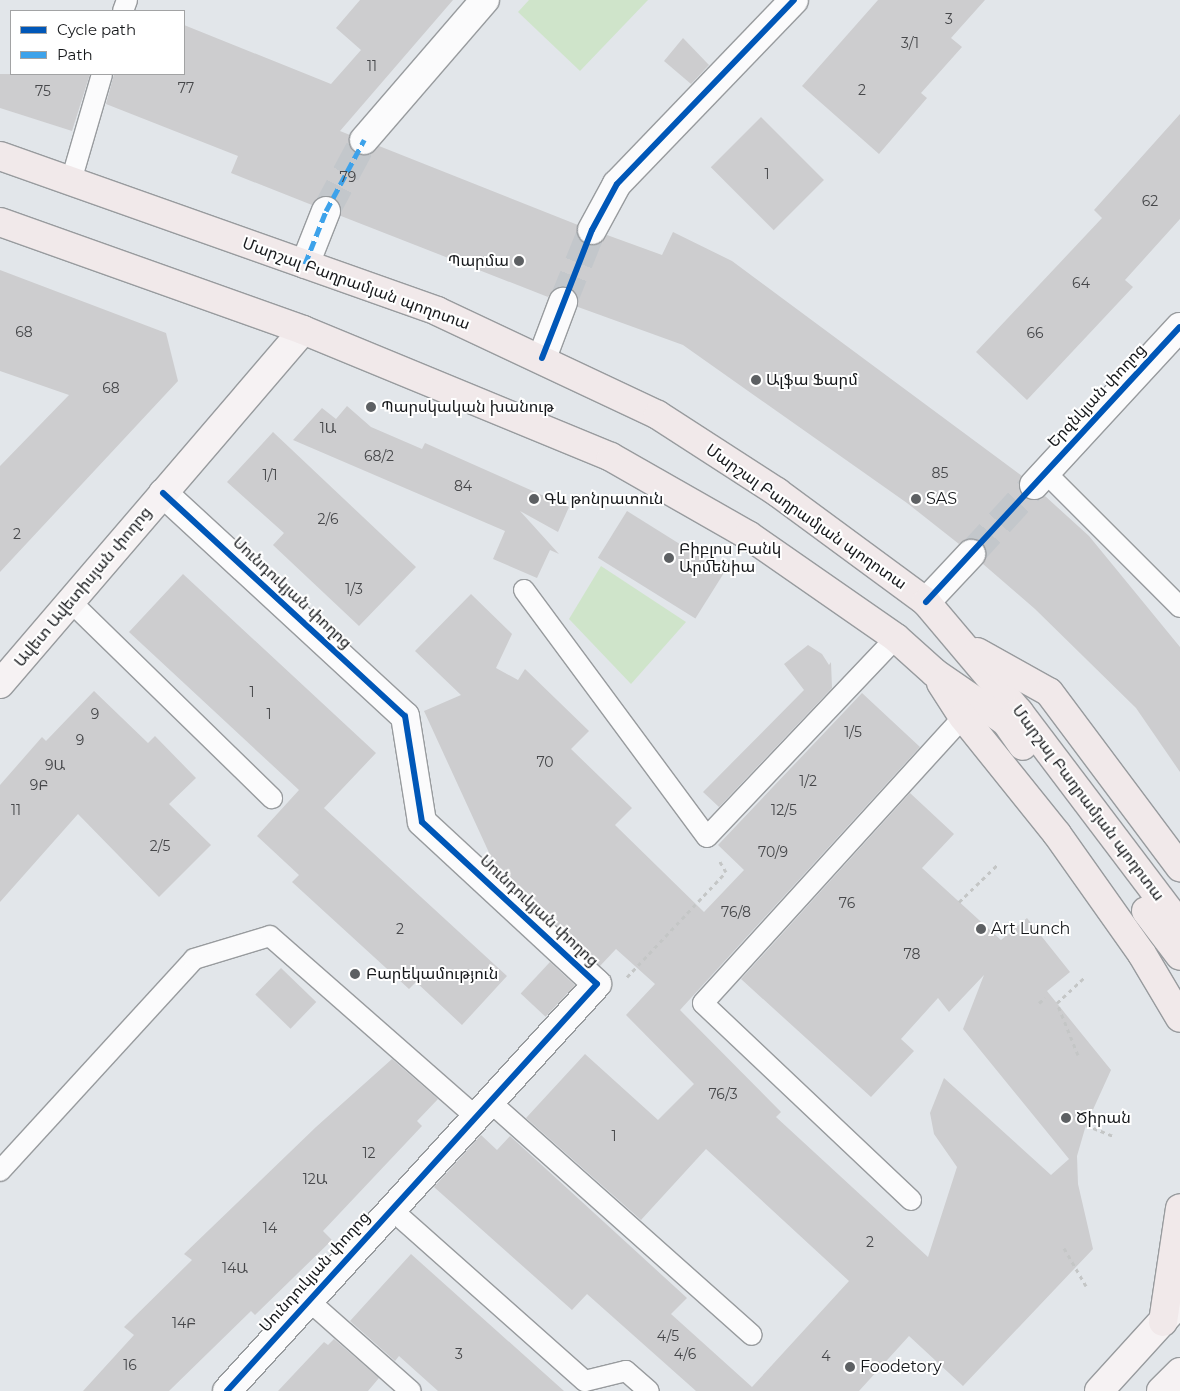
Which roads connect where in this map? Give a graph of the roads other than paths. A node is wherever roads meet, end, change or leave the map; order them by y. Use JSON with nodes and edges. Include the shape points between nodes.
{"nodes":[{"id":1,"x":486,"y":0,"type":"edge"},
{"id":2,"x":794,"y":0,"type":"edge"},
{"id":3,"x":102,"y":75,"type":"edge"},
{"id":4,"x":364,"y":140,"type":"tunnel mouth"},
{"id":5,"x":0,"y":156,"type":"edge"},
{"id":6,"x":71,"y":181,"type":"junction"},
{"id":7,"x":326,"y":211,"type":"tunnel mouth"},
{"id":8,"x":0,"y":222,"type":"edge"},
{"id":9,"x":592,"y":230,"type":"tunnel mouth"},
{"id":10,"x":305,"y":264,"type":"junction"},
{"id":11,"x":563,"y":302,"type":"tunnel mouth"},
{"id":12,"x":1180,"y":327,"type":"edge"},
{"id":13,"x":304,"y":330,"type":"junction"},
{"id":14,"x":542,"y":358,"type":"junction"},
{"id":15,"x":1040,"y":479,"type":"joint"},
{"id":16,"x":163,"y":493,"type":"junction"},
{"id":17,"x":971,"y":554,"type":"tunnel mouth"},
{"id":18,"x":524,"y":590,"type":"dead end"},
{"id":19,"x":71,"y":602,"type":"junction"},
{"id":20,"x":926,"y":602,"type":"junction"},
{"id":21,"x":1180,"y":607,"type":"edge"},
{"id":22,"x":896,"y":638,"type":"junction"},
{"id":23,"x":964,"y":645,"type":"junction"},
{"id":24,"x":935,"y":673,"type":"junction"},
{"id":25,"x":0,"y":684,"type":"edge"},
{"id":26,"x":962,"y":717,"type":"junction"},
{"id":27,"x":1012,"y":717,"type":"junction"},
{"id":28,"x":272,"y":798,"type":"dead end"},
{"id":29,"x":1180,"y":867,"type":"edge"},
{"id":30,"x":1180,"y":925,"type":"edge"},
{"id":31,"x":1180,"y":956,"type":"edge"},
{"id":32,"x":1180,"y":1018,"type":"edge"},
{"id":33,"x":482,"y":1108,"type":"junction"},
{"id":34,"x":0,"y":1171,"type":"edge"},
{"id":35,"x":911,"y":1200,"type":"dead end"},
{"id":36,"x":1180,"y":1208,"type":"edge"},
{"id":37,"x":391,"y":1209,"type":"junction"},
{"id":38,"x":308,"y":1300,"type":"junction"},
{"id":39,"x":1171,"y":1312,"type":"edge"},
{"id":40,"x":752,"y":1335,"type":"dead end"},
{"id":41,"x":1180,"y":1372,"type":"edge"},
{"id":42,"x":226,"y":1391,"type":"edge"},
{"id":43,"x":411,"y":1391,"type":"edge"},
{"id":44,"x":649,"y":1391,"type":"edge"},
{"id":45,"x":1100,"y":1391,"type":"edge"},
{"id":46,"x":1161,"y":1391,"type":"edge"}],
"edges":[{"from":1,"to":4,"type":"street"},
{"from":2,"to":9,"type":"street","via":[[617,184]]},
{"from":3,"to":6,"type":"lane"},
{"from":5,"to":6,"type":"main road","name":"Մարշալ Բաղրամյան պողոտա"},
{"from":6,"to":10,"type":"main road","name":"Մարշալ Բաղրամյան պողոտա"},
{"from":7,"to":10,"type":"street"},
{"from":8,"to":13,"type":"main road","name":"Մարշալ Բաղրամյան պողոտա"},
{"from":10,"to":14,"type":"main road","name":"Մարշալ Բաղրամյան պողոտա","via":[[436,311]]},
{"from":11,"to":14,"type":"street"},
{"from":12,"to":15,"type":"street","name":"Երզնկյան փողոց"},
{"from":13,"to":16,"type":"street","name":"Ավետ Ավետիսյան փողոց"},
{"from":13,"to":22,"type":"main road","name":"Մարշալ Բաղրամյան պողոտա","via":[[611,457],[748,534]]},
{"from":14,"to":20,"type":"main road","name":"Մարշալ Բաղրամյան պողոտա","via":[[658,414],[777,492]]},
{"from":15,"to":21,"type":"lane"},
{"from":16,"to":19,"type":"street","name":"Ավետ Ավետիսյան փողոց"},
{"from":16,"to":33,"type":"street","name":"Սունդուկյան փողոց","via":[[405,716],[422,822],[597,984]]},
{"from":17,"to":20,"type":"street"},
{"from":18,"to":22,"type":"lane","via":[[707,837]]},
{"from":19,"to":25,"type":"street","name":"Ավետ Ավետիսյան փողոց"},
{"from":19,"to":28,"type":"lane"},
{"from":20,"to":23,"type":"main road","name":"Մարշալ Բաղրամյան պողոտա"},
{"from":22,"to":24,"type":"main road","name":"Մարշալ Բաղրամյան պողոտա"},
{"from":23,"to":27,"type":"main road","name":"Մարշալ Բաղրամյան պողոտա"},
{"from":23,"to":29,"type":"main road","via":[[1049,692]]},
{"from":24,"to":26,"type":"main road"},
{"from":24,"to":27,"type":"main road","name":"Մարշալ Բաղրամյան պողոտա"},
{"from":26,"to":32,"type":"main road","via":[[1057,834],[1142,954]]},
{"from":26,"to":35,"type":"lane","via":[[703,1003]]},
{"from":27,"to":30,"type":"main road","name":"Մարշալ Բաղրամյան պողոտա"},
{"from":27,"to":31,"type":"main road","name":"Մարշալ Բաղրամյան պողոտա"},
{"from":33,"to":34,"type":"lane","via":[[270,936],[194,959]]},
{"from":33,"to":37,"type":"street","name":"Սունդուկյան փողոց"},
{"from":33,"to":40,"type":"lane"},
{"from":36,"to":39,"type":"main road"},
{"from":37,"to":38,"type":"street","name":"Սունդուկյան փողոց"},
{"from":37,"to":44,"type":"lane","via":[[585,1381],[626,1371]]},
{"from":38,"to":42,"type":"street","name":"Սունդուկյան փողոց"},
{"from":38,"to":43,"type":"lane"},
{"from":39,"to":45,"type":"street"},
{"from":41,"to":46,"type":"street"}]}
